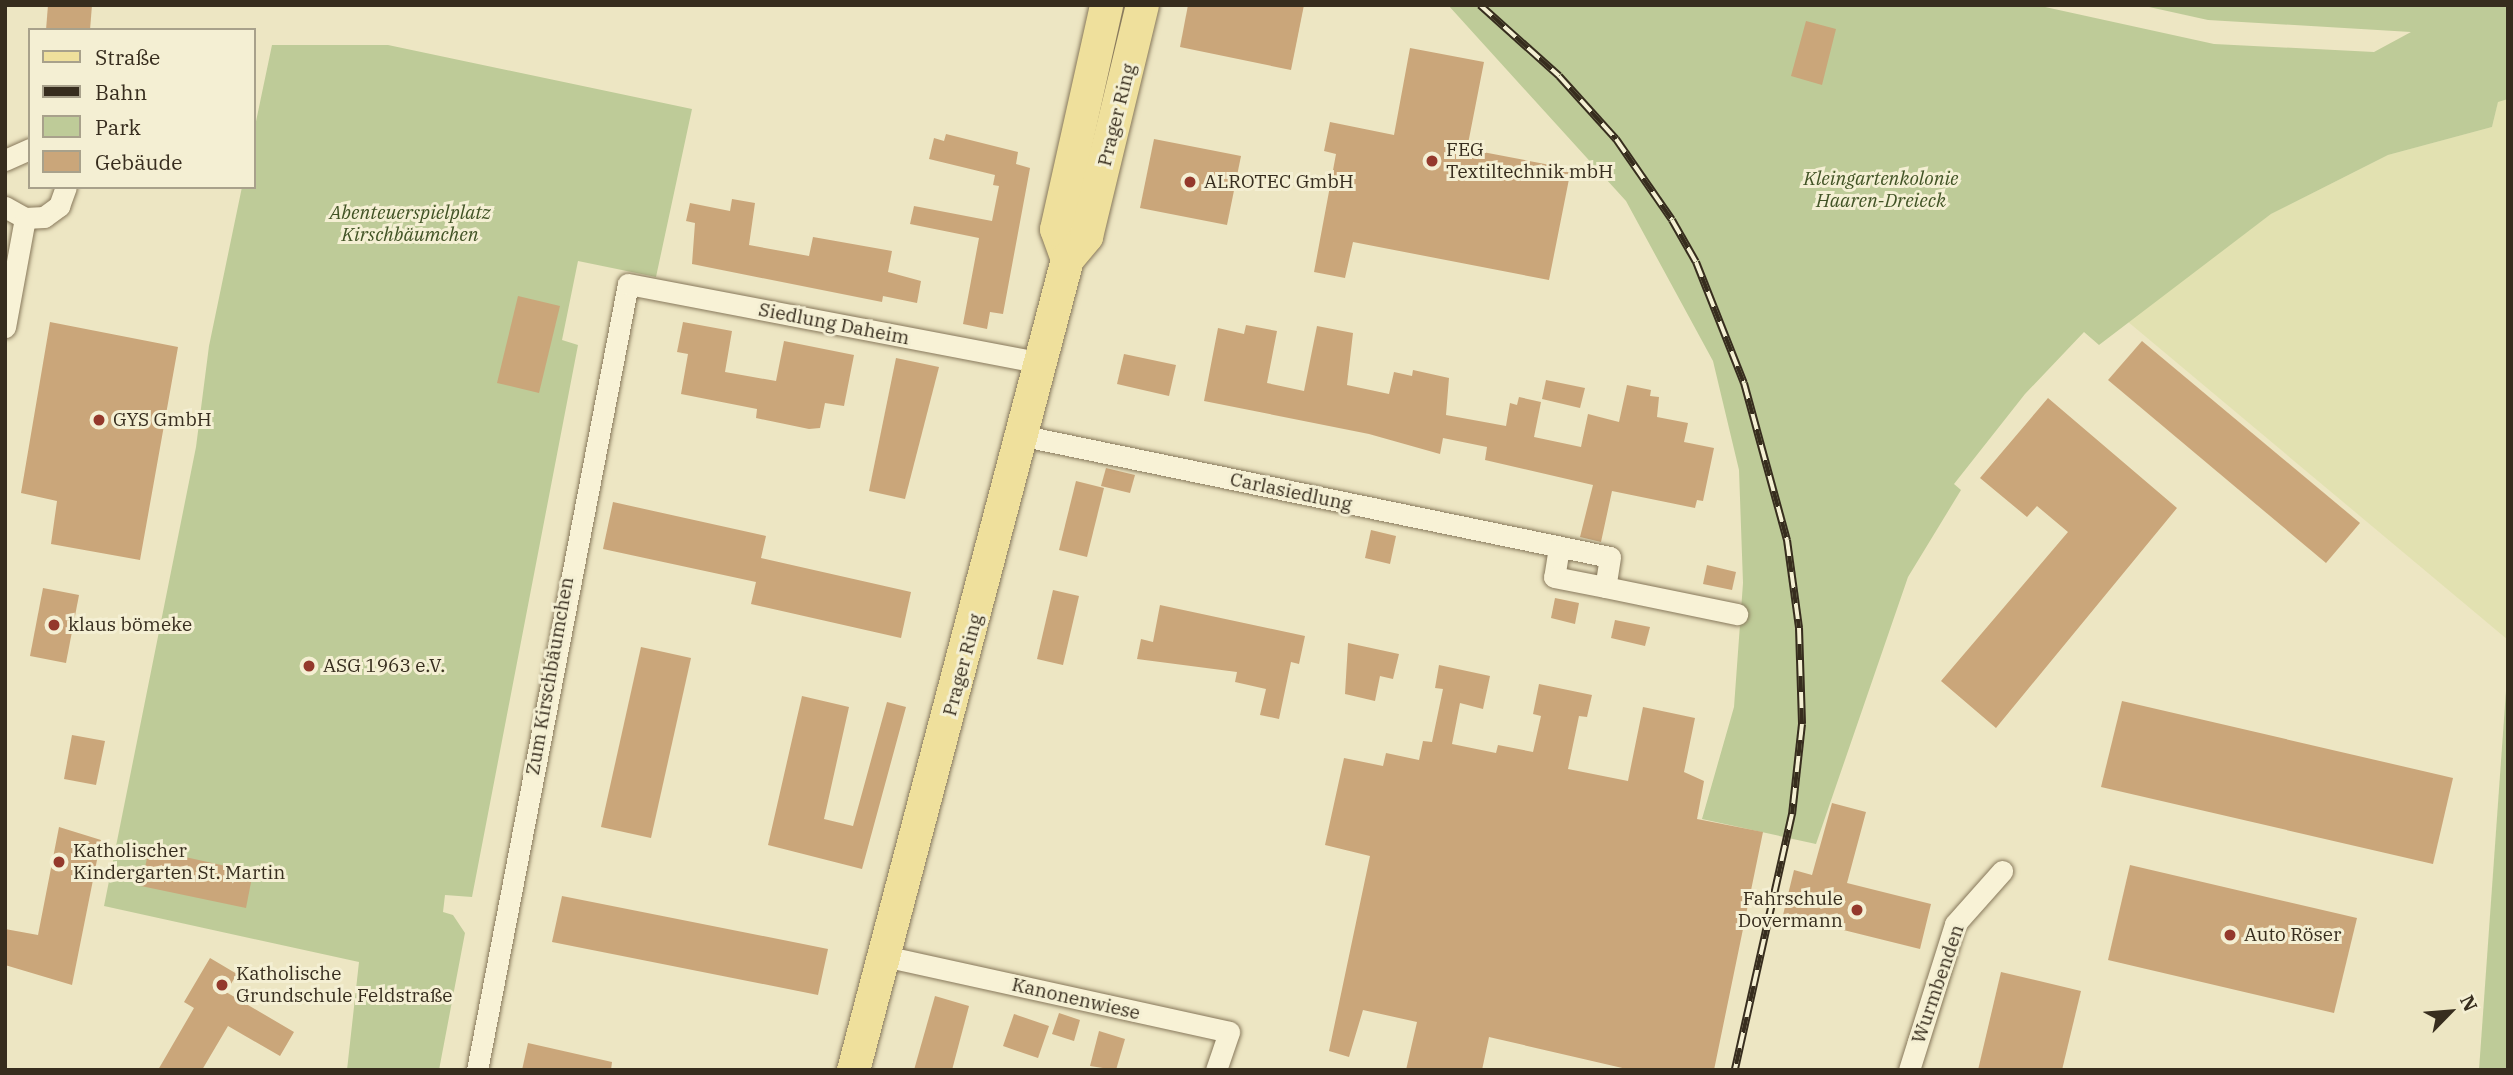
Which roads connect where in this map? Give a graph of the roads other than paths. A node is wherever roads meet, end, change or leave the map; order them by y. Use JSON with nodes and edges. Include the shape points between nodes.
{"nodes":[{"id":1,"x":1106,"y":5,"type":"edge"},
{"id":2,"x":1142,"y":5,"type":"edge"},
{"id":3,"x":28,"y":150,"type":"edge"},
{"id":4,"x":5,"y":160,"type":"edge"},
{"id":5,"x":65,"y":189,"type":"edge"},
{"id":6,"x":5,"y":207,"type":"edge"},
{"id":7,"x":25,"y":219,"type":"junction"},
{"id":8,"x":1067,"y":259,"type":"junction"},
{"id":9,"x":628,"y":284,"type":"joint"},
{"id":10,"x":5,"y":327,"type":"edge"},
{"id":11,"x":1041,"y":363,"type":"junction"},
{"id":12,"x":1024,"y":436,"type":"junction"},
{"id":13,"x":1559,"y":547,"type":"junction"},
{"id":14,"x":1605,"y":587,"type":"junction"},
{"id":15,"x":1737,"y":614,"type":"dead end"},
{"id":16,"x":2002,"y":871,"type":"dead end"},
{"id":17,"x":884,"y":956,"type":"junction"},
{"id":18,"x":477,"y":1070,"type":"edge"},
{"id":19,"x":853,"y":1070,"type":"edge"},
{"id":20,"x":1216,"y":1070,"type":"edge"},
{"id":21,"x":1909,"y":1070,"type":"edge"}],
"edges":[{"from":1,"to":8,"type":"main road","name":"Prager Ring","via":[[1056,229]]},
{"from":2,"to":8,"type":"main road","name":"Prager Ring","via":[[1087,236]]},
{"from":3,"to":4,"type":"street"},
{"from":5,"to":7,"type":"street","via":[[59,205],[44,217]]},
{"from":6,"to":7,"type":"street"},
{"from":7,"to":10,"type":"street"},
{"from":8,"to":11,"type":"main road","name":"Prager Ring"},
{"from":9,"to":11,"type":"street","name":"Siedlung Daheim"},
{"from":9,"to":18,"type":"street","name":"Zum Kirschbäumchen"},
{"from":11,"to":12,"type":"main road","name":"Prager Ring"},
{"from":12,"to":13,"type":"street","name":"Carlasiedlung"},
{"from":12,"to":17,"type":"main road","name":"Prager Ring"},
{"from":13,"to":14,"type":"street","name":"Carlasiedlung","via":[[1610,557]]},
{"from":13,"to":14,"type":"street","via":[[1553,577]]},
{"from":14,"to":15,"type":"street"},
{"from":16,"to":21,"type":"street","name":"Wurmbenden","via":[[1955,924]]},
{"from":17,"to":19,"type":"main road","name":"Prager Ring"},
{"from":17,"to":20,"type":"street","name":"Kanonenwiese","via":[[1229,1032]]}]}
